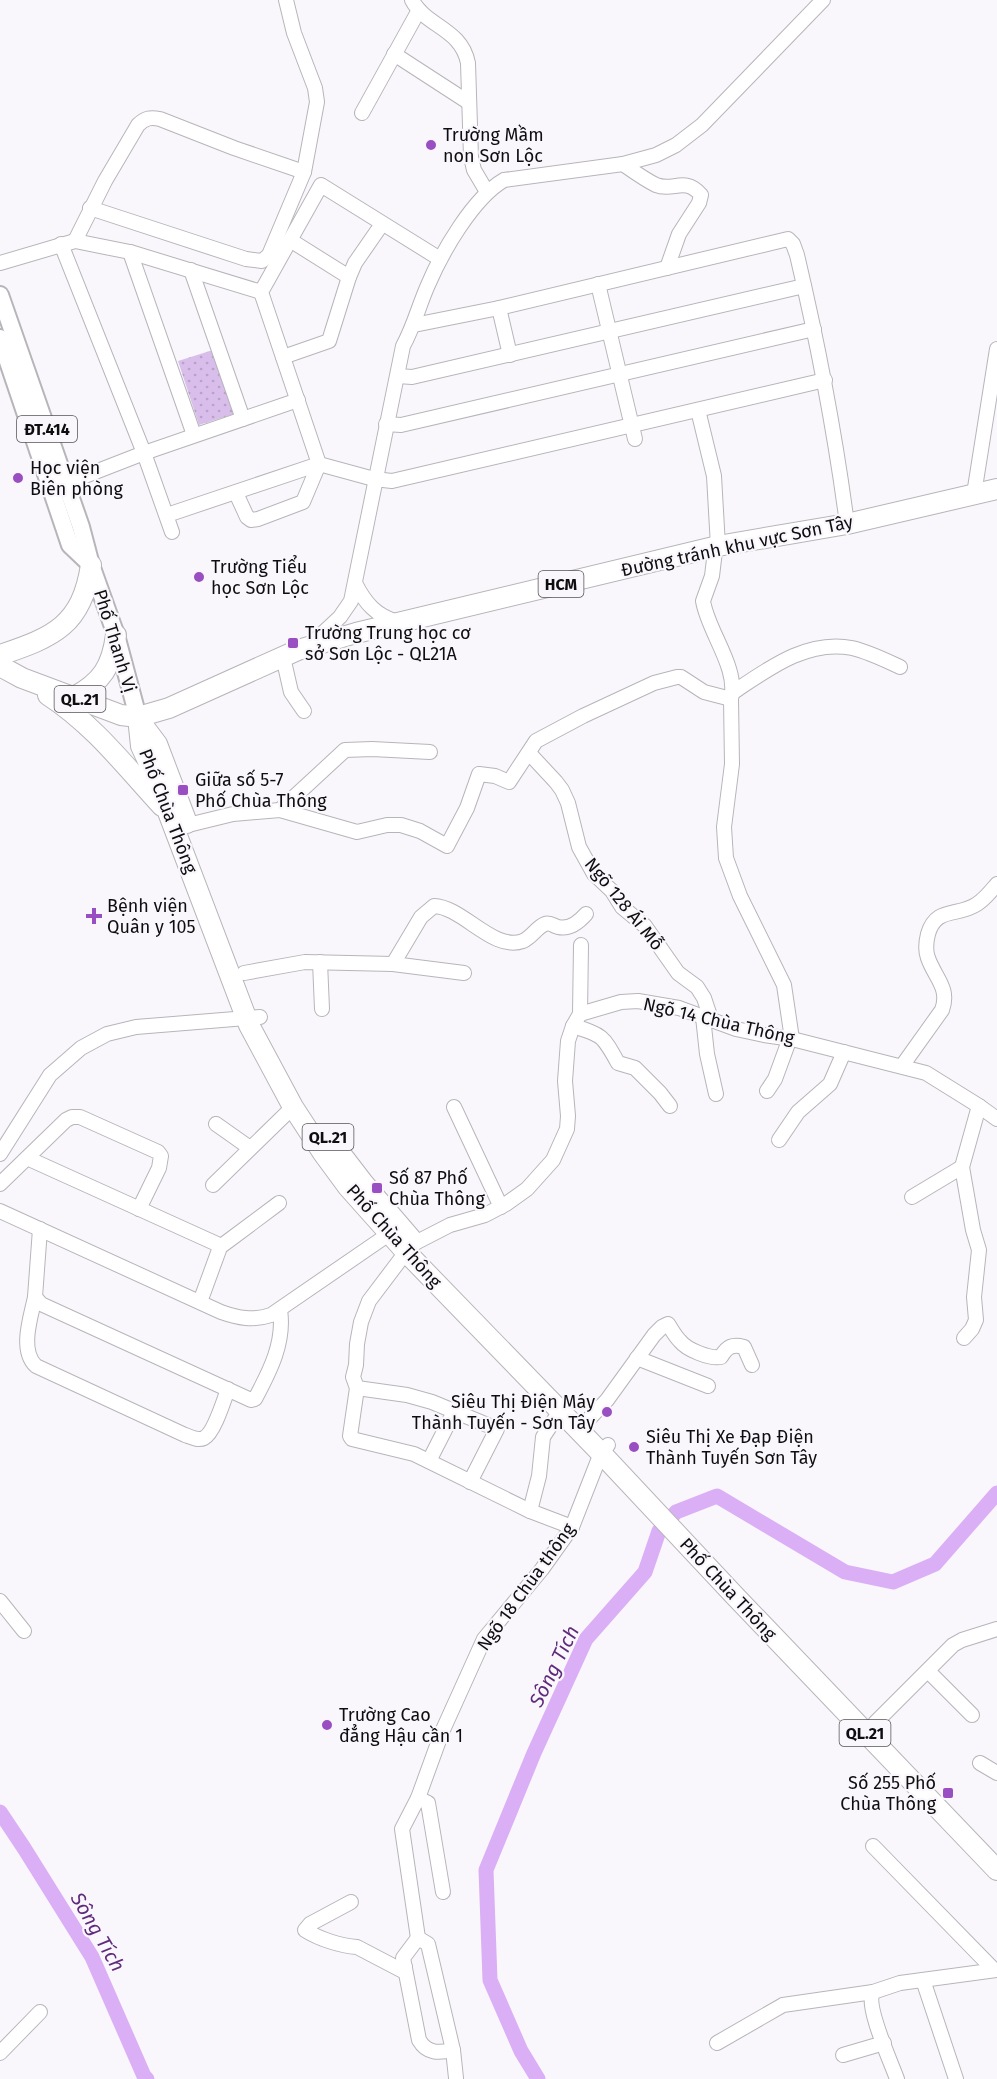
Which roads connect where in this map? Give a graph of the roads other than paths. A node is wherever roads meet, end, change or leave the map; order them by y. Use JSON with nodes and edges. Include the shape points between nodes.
{"nodes":[{"id":1,"x":286,"y":0,"type":"edge"},
{"id":2,"x":823,"y":0,"type":"edge"},
{"id":3,"x":415,"y":5,"type":"edge"},
{"id":4,"x":394,"y":54,"type":"junction"},
{"id":5,"x":468,"y":102,"type":"junction"},
{"id":6,"x":362,"y":113,"type":"dead end"},
{"id":7,"x":623,"y":164,"type":"junction"},
{"id":8,"x":304,"y":172,"type":"junction"},
{"id":9,"x":487,"y":192,"type":"junction"},
{"id":10,"x":90,"y":208,"type":"junction"},
{"id":11,"x":382,"y":224,"type":"junction"},
{"id":12,"x":290,"y":240,"type":"junction"},
{"id":13,"x":68,"y":243,"type":"junction"},
{"id":14,"x":130,"y":252,"type":"junction"},
{"id":15,"x":440,"y":259,"type":"junction"},
{"id":16,"x":0,"y":263,"type":"edge"},
{"id":17,"x":667,"y":268,"type":"junction"},
{"id":18,"x":191,"y":270,"type":"junction"},
{"id":19,"x":349,"y":277,"type":"junction"},
{"id":20,"x":598,"y":284,"type":"junction"},
{"id":21,"x":804,"y":286,"type":"junction"},
{"id":22,"x":261,"y":292,"type":"junction"},
{"id":23,"x":0,"y":294,"type":"edge"},
{"id":24,"x":499,"y":308,"type":"junction"},
{"id":25,"x":414,"y":325,"type":"junction"},
{"id":26,"x":814,"y":329,"type":"junction"},
{"id":27,"x":609,"y":331,"type":"junction"},
{"id":28,"x":0,"y":338,"type":"edge"},
{"id":29,"x":997,"y":349,"type":"edge"},
{"id":30,"x":510,"y":355,"type":"junction"},
{"id":31,"x":284,"y":357,"type":"junction"},
{"id":32,"x":619,"y":374,"type":"junction"},
{"id":33,"x":398,"y":376,"type":"junction"},
{"id":34,"x":994,"y":379,"type":"edge"},
{"id":35,"x":825,"y":380,"type":"junction"},
{"id":36,"x":298,"y":400,"type":"junction"},
{"id":37,"x":698,"y":410,"type":"junction"},
{"id":38,"x":243,"y":419,"type":"junction"},
{"id":39,"x":386,"y":423,"type":"junction"},
{"id":40,"x":633,"y":432,"type":"junction"},
{"id":41,"x":194,"y":435,"type":"junction"},
{"id":42,"x":144,"y":453,"type":"junction"},
{"id":43,"x":319,"y":464,"type":"junction"},
{"id":44,"x":375,"y":479,"type":"junction"},
{"id":45,"x":58,"y":487,"type":"junction"},
{"id":46,"x":997,"y":489,"type":"edge"},
{"id":47,"x":236,"y":493,"type":"junction"},
{"id":48,"x":974,"y":494,"type":"junction"},
{"id":49,"x":167,"y":515,"type":"junction"},
{"id":50,"x":847,"y":524,"type":"junction"},
{"id":51,"x":172,"y":532,"type":"dead end"},
{"id":52,"x":718,"y":546,"type":"junction"},
{"id":53,"x":91,"y":565,"type":"junction"},
{"id":54,"x":355,"y":583,"type":"junction"},
{"id":55,"x":401,"y":622,"type":"junction"},
{"id":56,"x":116,"y":635,"type":"junction"},
{"id":57,"x":307,"y":648,"type":"junction"},
{"id":58,"x":0,"y":655,"type":"edge"},
{"id":59,"x":283,"y":657,"type":"junction"},
{"id":60,"x":0,"y":666,"type":"edge"},
{"id":61,"x":900,"y":668,"type":"dead end"},
{"id":62,"x":0,"y":674,"type":"edge"},
{"id":63,"x":22,"y":678,"type":"junction"},
{"id":64,"x":732,"y":696,"type":"junction"},
{"id":65,"x":74,"y":697,"type":"junction"},
{"id":66,"x":304,"y":711,"type":"dead end"},
{"id":67,"x":138,"y":717,"type":"junction"},
{"id":68,"x":430,"y":752,"type":"dead end"},
{"id":69,"x":529,"y":753,"type":"junction"},
{"id":70,"x":280,"y":810,"type":"junction"},
{"id":71,"x":183,"y":830,"type":"junction"},
{"id":72,"x":997,"y":884,"type":"edge"},
{"id":73,"x":586,"y":914,"type":"dead end"},
{"id":74,"x":581,"y":945,"type":"dead end"},
{"id":75,"x":320,"y":962,"type":"junction"},
{"id":76,"x":393,"y":964,"type":"junction"},
{"id":77,"x":244,"y":973,"type":"junction"},
{"id":78,"x":464,"y":973,"type":"dead end"},
{"id":79,"x":322,"y":1009,"type":"dead end"},
{"id":80,"x":253,"y":1017,"type":"junction"},
{"id":81,"x":707,"y":1018,"type":"junction"},
{"id":82,"x":577,"y":1020,"type":"junction"},
{"id":83,"x":791,"y":1039,"type":"junction"},
{"id":84,"x":844,"y":1052,"type":"junction"},
{"id":85,"x":902,"y":1066,"type":"junction"},
{"id":86,"x":767,"y":1090,"type":"dead end"},
{"id":87,"x":716,"y":1094,"type":"dead end"},
{"id":88,"x":670,"y":1106,"type":"dead end"},
{"id":89,"x":979,"y":1106,"type":"junction"},
{"id":90,"x":293,"y":1107,"type":"junction"},
{"id":91,"x":454,"y":1107,"type":"dead end"},
{"id":92,"x":997,"y":1119,"type":"edge"},
{"id":93,"x":216,"y":1124,"type":"dead end"},
{"id":94,"x":779,"y":1140,"type":"dead end"},
{"id":95,"x":249,"y":1148,"type":"junction"},
{"id":96,"x":329,"y":1150,"type":"junction"},
{"id":97,"x":0,"y":1154,"type":"edge"},
{"id":98,"x":27,"y":1158,"type":"junction"},
{"id":99,"x":962,"y":1167,"type":"junction"},
{"id":100,"x":0,"y":1184,"type":"edge"},
{"id":101,"x":213,"y":1185,"type":"dead end"},
{"id":102,"x":912,"y":1197,"type":"dead end"},
{"id":103,"x":279,"y":1203,"type":"dead end"},
{"id":104,"x":501,"y":1207,"type":"junction"},
{"id":105,"x":139,"y":1209,"type":"junction"},
{"id":106,"x":0,"y":1211,"type":"edge"},
{"id":107,"x":40,"y":1229,"type":"junction"},
{"id":108,"x":389,"y":1234,"type":"junction"},
{"id":109,"x":220,"y":1247,"type":"junction"},
{"id":110,"x":410,"y":1248,"type":"junction"},
{"id":111,"x":34,"y":1297,"type":"junction"},
{"id":112,"x":200,"y":1302,"type":"junction"},
{"id":113,"x":280,"y":1310,"type":"junction"},
{"id":114,"x":964,"y":1338,"type":"dead end"},
{"id":115,"x":638,"y":1358,"type":"junction"},
{"id":116,"x":753,"y":1365,"type":"dead end"},
{"id":117,"x":708,"y":1386,"type":"dead end"},
{"id":118,"x":357,"y":1388,"type":"junction"},
{"id":119,"x":228,"y":1389,"type":"junction"},
{"id":120,"x":455,"y":1410,"type":"junction"},
{"id":121,"x":560,"y":1411,"type":"junction"},
{"id":122,"x":588,"y":1420,"type":"junction"},
{"id":123,"x":604,"y":1449,"type":"junction"},
{"id":124,"x":429,"y":1461,"type":"junction"},
{"id":125,"x":470,"y":1482,"type":"junction"},
{"id":126,"x":530,"y":1510,"type":"junction"},
{"id":127,"x":572,"y":1527,"type":"junction"},
{"id":128,"x":739,"y":1591,"type":"junction"},
{"id":129,"x":0,"y":1601,"type":"edge"},
{"id":130,"x":997,"y":1629,"type":"edge"},
{"id":131,"x":24,"y":1631,"type":"dead end"},
{"id":132,"x":928,"y":1671,"type":"junction"},
{"id":133,"x":972,"y":1715,"type":"dead end"},
{"id":134,"x":875,"y":1724,"type":"junction"},
{"id":135,"x":980,"y":1763,"type":"dead end"},
{"id":136,"x":997,"y":1773,"type":"edge"},
{"id":137,"x":418,"y":1798,"type":"junction"},
{"id":138,"x":873,"y":1846,"type":"dead end"},
{"id":139,"x":997,"y":1851,"type":"edge"},
{"id":140,"x":997,"y":1870,"type":"edge"},
{"id":141,"x":443,"y":1892,"type":"dead end"},
{"id":142,"x":351,"y":1902,"type":"dead end"},
{"id":143,"x":418,"y":1938,"type":"junction"},
{"id":144,"x":405,"y":1967,"type":"junction"},
{"id":145,"x":996,"y":1970,"type":"edge"},
{"id":146,"x":923,"y":1980,"type":"junction"},
{"id":147,"x":873,"y":1992,"type":"junction"},
{"id":148,"x":40,"y":2012,"type":"dead end"},
{"id":149,"x":717,"y":2043,"type":"dead end"},
{"id":150,"x":884,"y":2043,"type":"junction"},
{"id":151,"x":453,"y":2050,"type":"junction"},
{"id":152,"x":0,"y":2053,"type":"edge"},
{"id":153,"x":843,"y":2055,"type":"dead end"},
{"id":154,"x":456,"y":2079,"type":"edge"},
{"id":155,"x":897,"y":2079,"type":"edge"},
{"id":156,"x":956,"y":2079,"type":"edge"}],
"edges":[{"from":1,"to":8,"type":"street","via":[[317,102]]},
{"from":2,"to":7,"type":"street","via":[[702,125],[656,155]]},
{"from":3,"to":4,"type":"street"},
{"from":3,"to":5,"type":"street","via":[[449,32],[465,51]]},
{"from":4,"to":5,"type":"street"},
{"from":4,"to":6,"type":"street"},
{"from":5,"to":9,"type":"street","via":[[471,157]]},
{"from":7,"to":9,"type":"street","via":[[504,180]]},
{"from":7,"to":17,"type":"street","via":[[657,185],[685,185],[701,195],[678,234]]},
{"from":8,"to":10,"type":"street","via":[[152,117],[138,125]]},
{"from":8,"to":10,"type":"street","via":[[269,255],[262,261]]},
{"from":9,"to":15,"type":"street"},
{"from":10,"to":13,"type":"street"},
{"from":11,"to":12,"type":"street","via":[[321,185]]},
{"from":11,"to":15,"type":"street"},
{"from":11,"to":19,"type":"street"},
{"from":12,"to":19,"type":"street"},
{"from":12,"to":22,"type":"street"},
{"from":13,"to":14,"type":"street"},
{"from":13,"to":16,"type":"street"},
{"from":13,"to":42,"type":"street"},
{"from":14,"to":18,"type":"street"},
{"from":14,"to":41,"type":"street"},
{"from":15,"to":25,"type":"street"},
{"from":17,"to":20,"type":"street"},
{"from":17,"to":21,"type":"street","via":[[788,239],[797,255]]},
{"from":18,"to":22,"type":"street"},
{"from":18,"to":38,"type":"street"},
{"from":19,"to":31,"type":"street","via":[[329,341]]},
{"from":20,"to":24,"type":"street"},
{"from":20,"to":27,"type":"street"},
{"from":21,"to":26,"type":"street"},
{"from":21,"to":27,"type":"street"},
{"from":22,"to":31,"type":"street"},
{"from":23,"to":45,"type":"main road","name":"Phố Thanh Vị","number":"ĐT.414"},
{"from":24,"to":25,"type":"street"},
{"from":24,"to":30,"type":"street"},
{"from":25,"to":33,"type":"street","via":[[403,346]]},
{"from":26,"to":32,"type":"street"},
{"from":26,"to":35,"type":"street"},
{"from":27,"to":30,"type":"street"},
{"from":27,"to":32,"type":"street"},
{"from":28,"to":45,"type":"main road","name":"Phố Thanh Vị"},
{"from":29,"to":34,"type":"street"},
{"from":30,"to":33,"type":"street","via":[[412,377]]},
{"from":31,"to":36,"type":"street"},
{"from":32,"to":39,"type":"street","via":[[401,425]]},
{"from":32,"to":40,"type":"street"},
{"from":33,"to":39,"type":"street"},
{"from":34,"to":48,"type":"street"},
{"from":35,"to":37,"type":"street"},
{"from":35,"to":50,"type":"street"},
{"from":36,"to":38,"type":"street"},
{"from":36,"to":43,"type":"street"},
{"from":37,"to":40,"type":"street"},
{"from":37,"to":52,"type":"street","via":[[714,476]]},
{"from":38,"to":41,"type":"street"},
{"from":39,"to":44,"type":"street"},
{"from":40,"to":44,"type":"street","via":[[392,481]]},
{"from":41,"to":42,"type":"street"},
{"from":42,"to":45,"type":"street"},
{"from":42,"to":49,"type":"street"},
{"from":43,"to":44,"type":"street"},
{"from":43,"to":47,"type":"street"},
{"from":43,"to":47,"type":"street","via":[[303,502],[258,519],[248,517]]},
{"from":44,"to":54,"type":"street"},
{"from":45,"to":53,"type":"main road","name":"Phố Thanh Vị","number":"ĐT.414","via":[[81,527]]},
{"from":46,"to":48,"type":"highway","name":"Đường tránh khu vực Sơn Tây","number":"HCM"},
{"from":47,"to":49,"type":"street"},
{"from":48,"to":50,"type":"highway","name":"Đường tránh khu vực Sơn Tây","number":"HCM"},
{"from":49,"to":51,"type":"street"},
{"from":50,"to":52,"type":"highway","name":"Đường tránh khu vực Sơn Tây","number":"HCM"},
{"from":52,"to":55,"type":"highway","name":"Đường tránh khu vực Sơn Tây","number":"HCM"},
{"from":52,"to":64,"type":"street","via":[[703,601],[724,656]]},
{"from":53,"to":56,"type":"main road","name":"Phố Thanh Vị","number":"ĐT.414"},
{"from":53,"to":58,"type":"highway","via":[[88,584],[72,618],[47,636]]},
{"from":54,"to":55,"type":"street","via":[[373,610]]},
{"from":54,"to":57,"type":"street","via":[[346,609]]},
{"from":55,"to":57,"type":"highway","name":"Đường tránh khu vực Sơn Tây","number":"HCM"},
{"from":56,"to":65,"type":"highway","via":[[109,665],[99,679]]},
{"from":56,"to":67,"type":"main road","name":"Phố Thanh Vị","number":"ĐT.414"},
{"from":57,"to":59,"type":"highway","name":"Đường tránh khu vực Sơn Tây","number":"HCM"},
{"from":59,"to":66,"type":"street","via":[[291,692]]},
{"from":59,"to":67,"type":"highway","name":"Đường tránh khu vực Sơn Tây","number":"HCM","via":[[169,708]]},
{"from":60,"to":63,"type":"highway","number":"QL.21"},
{"from":61,"to":64,"type":"street","via":[[853,649],[814,648],[784,661]]},
{"from":62,"to":63,"type":"highway","number":"QL.21"},
{"from":63,"to":65,"type":"highway","number":"QL.21"},
{"from":63,"to":71,"type":"highway","via":[[69,708]]},
{"from":64,"to":69,"type":"street","via":[[704,692],[681,677],[662,681],[536,741]]},
{"from":64,"to":83,"type":"street","via":[[732,764],[724,828],[726,858],[740,896],[784,985]]},
{"from":65,"to":67,"type":"highway","number":"QL.21","via":[[121,715]]},
{"from":67,"to":71,"type":"highway","name":"Phố Chùa Thông","number":"QL.21","via":[[141,746]]},
{"from":68,"to":70,"type":"street","via":[[345,750]]},
{"from":69,"to":70,"type":"street","via":[[509,782],[479,774],[447,846],[401,825],[357,832]]},
{"from":69,"to":81,"type":"street","name":"Ngõ 128 Ái Mỗ","via":[[562,790],[579,847],[594,874],[645,926],[678,973],[698,987]]},
{"from":70,"to":71,"type":"street","via":[[233,814]]},
{"from":71,"to":77,"type":"highway","name":"Phố Chùa Thông","number":"QL.21"},
{"from":71,"to":80,"type":"highway","name":"Phố Chùa Thông","number":"QL.21"},
{"from":72,"to":85,"type":"street","via":[[978,904],[946,913],[931,927],[926,951],[945,992],[945,1002]]},
{"from":73,"to":76,"type":"street","via":[[577,924],[562,928],[547,924],[516,942],[501,940],[434,906],[421,917]]},
{"from":74,"to":82,"type":"street"},
{"from":75,"to":76,"type":"street"},
{"from":75,"to":77,"type":"street"},
{"from":75,"to":79,"type":"street"},
{"from":76,"to":78,"type":"street"},
{"from":77,"to":80,"type":"highway","name":"Phố Chùa Thông","number":"QL.21"},
{"from":80,"to":90,"type":"highway","name":"Phố Chùa Thông","number":"QL.21"},
{"from":80,"to":96,"type":"highway","name":"Phố Chùa Thông","number":"QL.21"},
{"from":80,"to":97,"type":"street","via":[[136,1027],[107,1034],[81,1048],[50,1075]]},
{"from":81,"to":82,"type":"street","name":"Ngõ 14 Chùa Thông","via":[[679,1008],[638,1001],[604,1006]]},
{"from":81,"to":83,"type":"street","name":"Ngõ 14 Chùa Thông","via":[[736,1029]]},
{"from":81,"to":87,"type":"street","name":"Ngõ 128 Ái Mỗ","via":[[707,1054]]},
{"from":82,"to":88,"type":"street","via":[[600,1035],[618,1063],[635,1068]]},
{"from":82,"to":104,"type":"street","via":[[566,1057],[568,1116],[562,1145],[543,1174]]},
{"from":83,"to":84,"type":"street","name":"Ngõ 14 Chùa Thông"},
{"from":83,"to":86,"type":"street"},
{"from":84,"to":85,"type":"street","name":"Ngõ 14 Chùa Thông"},
{"from":84,"to":94,"type":"street","via":[[830,1084],[798,1112]]},
{"from":85,"to":89,"type":"street","name":"Ngõ 14 Chùa Thông","via":[[934,1076]]},
{"from":89,"to":92,"type":"street","name":"Ngõ 14 Chùa Thông"},
{"from":89,"to":99,"type":"street"},
{"from":90,"to":95,"type":"street"},
{"from":90,"to":96,"type":"highway","name":"Phố Chùa Thông","number":"QL.21"},
{"from":91,"to":104,"type":"street"},
{"from":93,"to":95,"type":"street"},
{"from":95,"to":101,"type":"street"},
{"from":96,"to":108,"type":"highway","name":"Phố Chùa Thông","number":"QL.21","via":[[348,1187]]},
{"from":96,"to":110,"type":"highway","name":"Phố Chùa Thông","number":"QL.21"},
{"from":98,"to":100,"type":"street"},
{"from":98,"to":105,"type":"street"},
{"from":98,"to":105,"type":"street","via":[[66,1120],[87,1119],[161,1156]]},
{"from":99,"to":102,"type":"street"},
{"from":99,"to":114,"type":"street","via":[[979,1250],[976,1320]]},
{"from":103,"to":109,"type":"street"},
{"from":104,"to":110,"type":"street","via":[[450,1225]]},
{"from":105,"to":109,"type":"street"},
{"from":106,"to":107,"type":"street"},
{"from":107,"to":111,"type":"street"},
{"from":107,"to":112,"type":"street"},
{"from":108,"to":110,"type":"highway","name":"Phố Chùa Thông","number":"QL.21"},
{"from":108,"to":113,"type":"street"},
{"from":109,"to":112,"type":"street"},
{"from":110,"to":118,"type":"street","via":[[369,1301],[357,1344],[353,1377]]},
{"from":110,"to":121,"type":"highway","name":"Phố Chùa Thông","number":"QL.21"},
{"from":110,"to":122,"type":"highway","name":"Phố Chùa Thông","number":"QL.21"},
{"from":111,"to":119,"type":"street","via":[[40,1304]]},
{"from":111,"to":119,"type":"street","via":[[27,1346],[36,1366],[199,1439],[210,1432]]},
{"from":112,"to":113,"type":"street","via":[[239,1318],[260,1319]]},
{"from":113,"to":119,"type":"street","via":[[281,1335],[255,1399]]},
{"from":115,"to":116,"type":"street","via":[[654,1335],[669,1324],[687,1347],[717,1358],[725,1348],[744,1347]]},
{"from":115,"to":117,"type":"street"},
{"from":115,"to":122,"type":"street"},
{"from":118,"to":120,"type":"street","via":[[407,1395]]},
{"from":118,"to":124,"type":"street","via":[[350,1438]]},
{"from":120,"to":124,"type":"street"},
{"from":120,"to":125,"type":"street","via":[[496,1429]]},
{"from":121,"to":123,"type":"highway","name":"Phố Chùa Thông","number":"QL.21"},
{"from":121,"to":126,"type":"street","via":[[543,1437]]},
{"from":122,"to":123,"type":"highway","name":"Phố Chùa Thông","number":"QL.21"},
{"from":123,"to":127,"type":"street","name":"Ngõ 18 Chùa thông"},
{"from":123,"to":128,"type":"highway","name":"Phố Chùa Thông","number":"QL.21"},
{"from":124,"to":125,"type":"street"},
{"from":125,"to":126,"type":"street"},
{"from":126,"to":127,"type":"street"},
{"from":127,"to":137,"type":"street","name":"Ngõ 18 Chùa thông","via":[[484,1639],[442,1732]]},
{"from":128,"to":134,"type":"highway","name":"Phố Chùa Thông","number":"QL.21"},
{"from":128,"to":140,"type":"highway","name":"Phố Chùa Thông","number":"QL.21"},
{"from":129,"to":131,"type":"street"},
{"from":130,"to":132,"type":"street","via":[[953,1645]]},
{"from":132,"to":133,"type":"street"},
{"from":132,"to":134,"type":"street"},
{"from":134,"to":139,"type":"highway","name":"Phố Chùa Thông","number":"QL.21"},
{"from":135,"to":136,"type":"street"},
{"from":137,"to":141,"type":"street","via":[[428,1803]]},
{"from":137,"to":143,"type":"street","name":"Ngõ 18 Chùa thông","via":[[402,1829]]},
{"from":138,"to":145,"type":"street"},
{"from":142,"to":144,"type":"street","via":[[305,1930],[357,1947],[401,1970]]},
{"from":143,"to":144,"type":"street","via":[[403,1958]]},
{"from":143,"to":151,"type":"street","name":"Ngõ 18 Chùa thông","via":[[428,1944]]},
{"from":144,"to":151,"type":"street","via":[[422,2044],[433,2052]]},
{"from":145,"to":146,"type":"street"},
{"from":146,"to":147,"type":"street"},
{"from":146,"to":156,"type":"street"},
{"from":147,"to":149,"type":"street","via":[[783,2005]]},
{"from":147,"to":150,"type":"street","via":[[870,1999]]},
{"from":148,"to":152,"type":"street"},
{"from":150,"to":153,"type":"street"},
{"from":150,"to":155,"type":"street"},
{"from":151,"to":154,"type":"street","name":"Ngõ 18 Chùa thông"}]}
